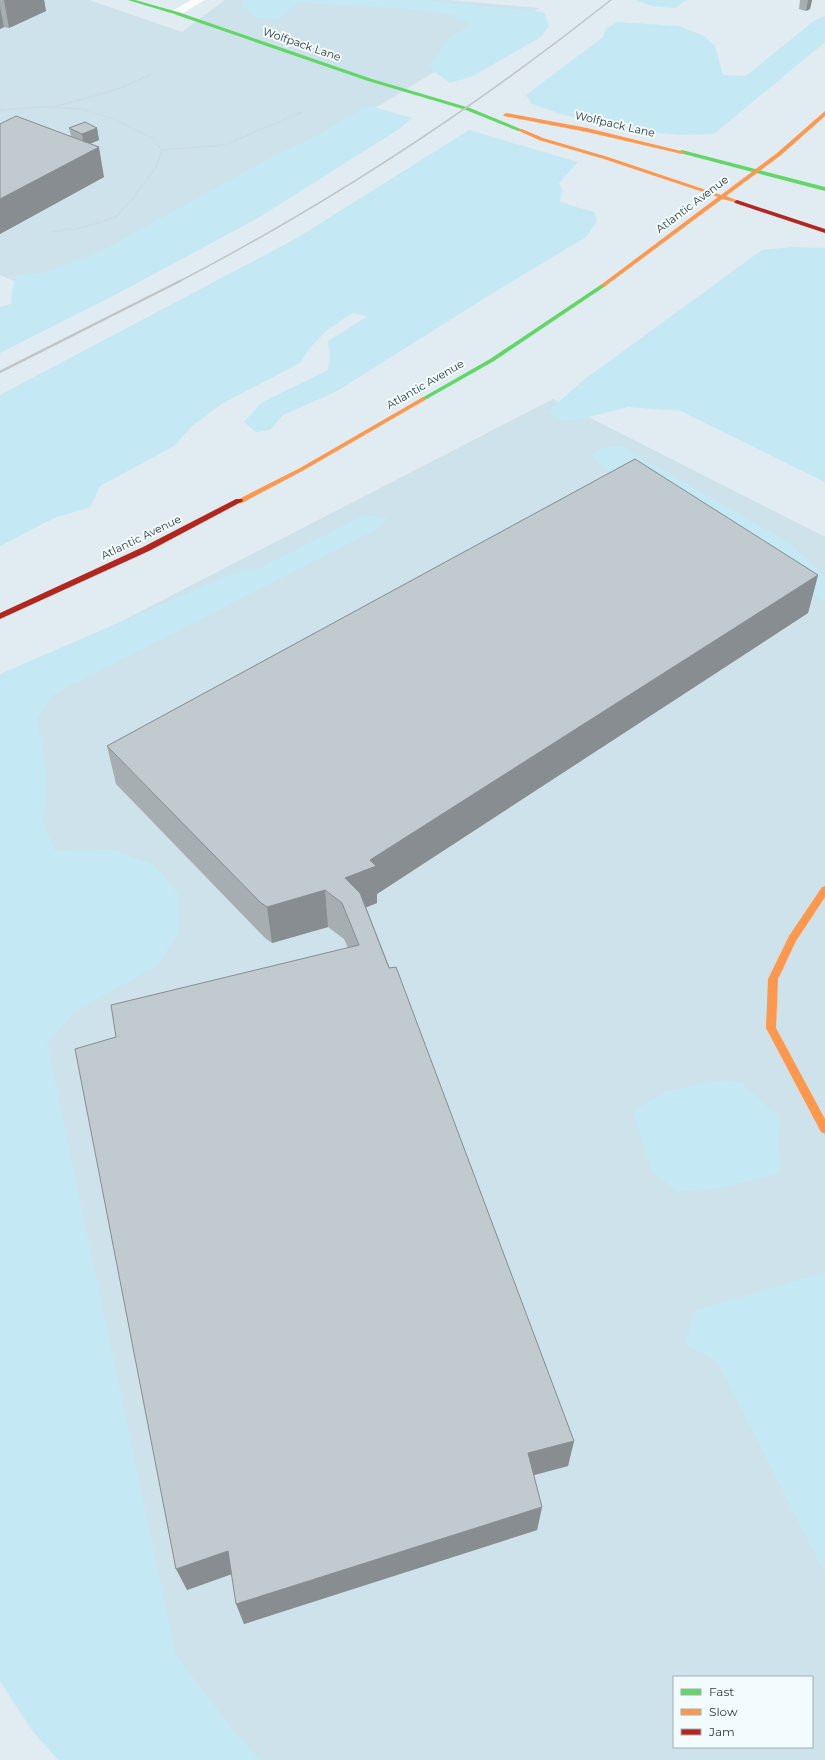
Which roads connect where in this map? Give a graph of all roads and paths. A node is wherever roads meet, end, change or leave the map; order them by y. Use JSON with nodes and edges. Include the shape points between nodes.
{"nodes":[{"id":1,"x":130,"y":0,"type":"edge"},
{"id":2,"x":198,"y":0,"type":"edge"},
{"id":3,"x":176,"y":13,"type":"junction"},
{"id":4,"x":152,"y":74,"type":"dead end"},
{"id":5,"x":51,"y":108,"type":"junction"},
{"id":6,"x":468,"y":109,"type":"junction"},
{"id":7,"x":0,"y":110,"type":"edge"},
{"id":8,"x":302,"y":112,"type":"dead end"},
{"id":9,"x":825,"y":113,"type":"edge"},
{"id":10,"x":162,"y":150,"type":"junction"},
{"id":11,"x":756,"y":170,"type":"junction"},
{"id":12,"x":825,"y":189,"type":"edge"},
{"id":13,"x":721,"y":196,"type":"junction"},
{"id":14,"x":825,"y":231,"type":"edge"},
{"id":15,"x":50,"y":232,"type":"dead end"},
{"id":16,"x":0,"y":616,"type":"edge"},
{"id":17,"x":825,"y":890,"type":"edge"},
{"id":18,"x":825,"y":1129,"type":"edge"}],
"edges":[{"from":1,"to":3,"type":"street","name":"Wolfpack Lane"},
{"from":2,"to":3,"type":"street"},
{"from":3,"to":6,"type":"street","name":"Wolfpack Lane","via":[[370,80]]},
{"from":4,"to":5,"type":"path","via":[[118,89]]},
{"from":5,"to":7,"type":"path"},
{"from":5,"to":10,"type":"path","via":[[83,109],[116,120],[152,138]]},
{"from":6,"to":11,"type":"street","name":"Wolfpack Lane","via":[[564,125]]},
{"from":6,"to":13,"type":"street","name":"Wolfpack Lane","via":[[541,139]]},
{"from":8,"to":10,"type":"path","via":[[225,145]]},
{"from":9,"to":11,"type":"street","name":"Atlantic Avenue","via":[[779,154]]},
{"from":10,"to":15,"type":"path","via":[[156,167],[116,217],[80,228]]},
{"from":11,"to":12,"type":"street","name":"Wolfpack Lane"},
{"from":11,"to":13,"type":"street","name":"Atlantic Avenue"},
{"from":13,"to":14,"type":"street","name":"Wolfpack Lane"},
{"from":13,"to":16,"type":"street","name":"Atlantic Avenue","via":[[595,291],[492,360],[302,469],[146,549]]},
{"from":17,"to":18,"type":"street","via":[[792,939],[773,979],[771,1028]]}]}
